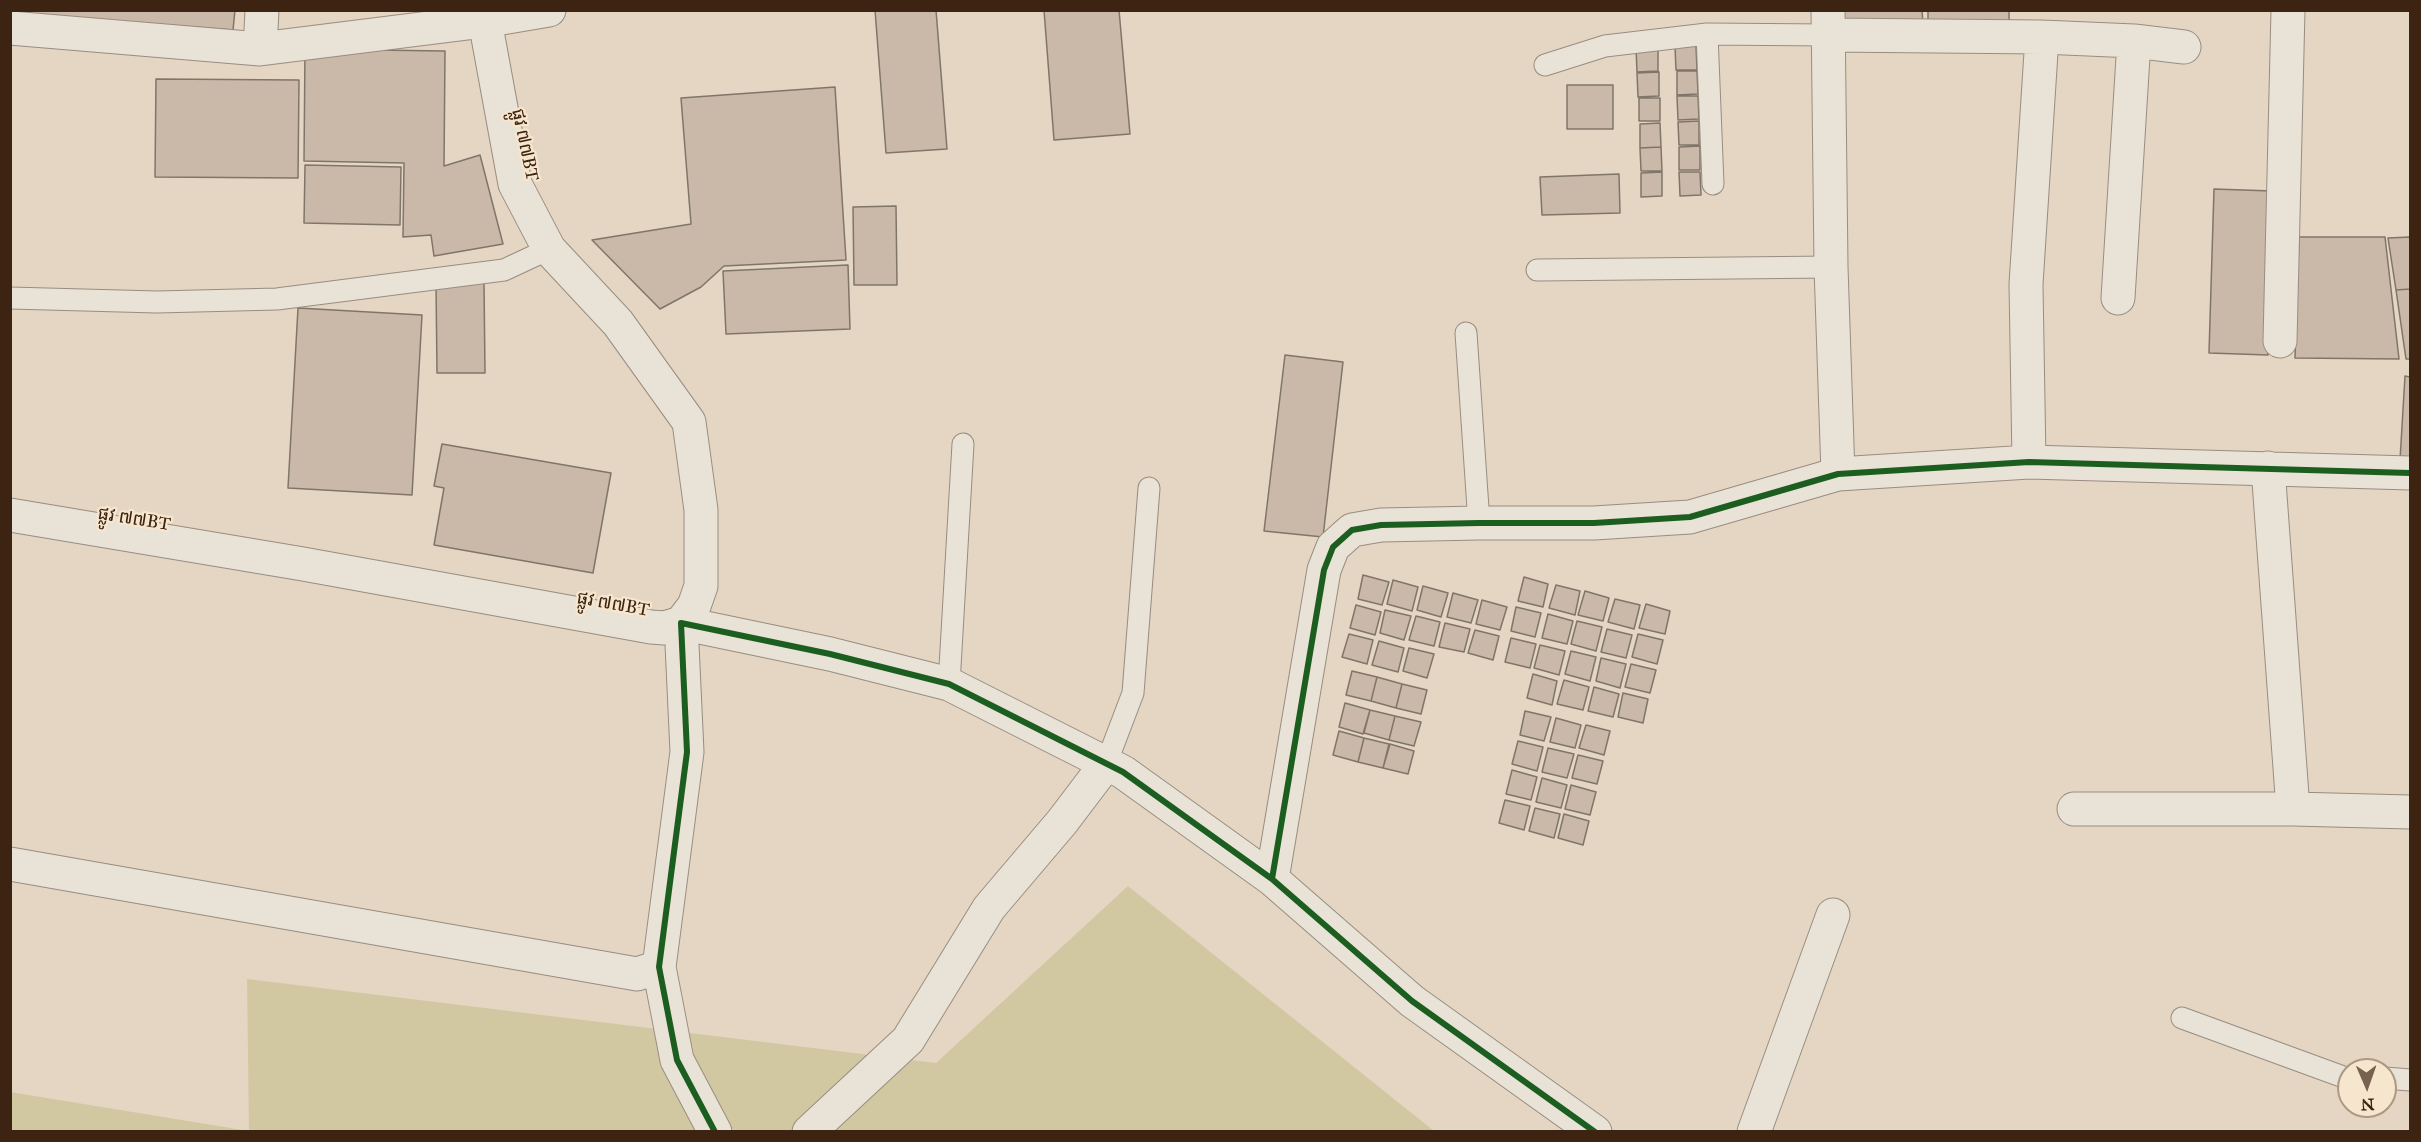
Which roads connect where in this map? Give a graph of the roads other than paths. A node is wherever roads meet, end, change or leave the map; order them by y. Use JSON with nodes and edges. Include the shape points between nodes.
{"nodes":[{"id":1,"x":262,"y":10,"type":"edge"},
{"id":2,"x":549,"y":10,"type":"edge"},
{"id":3,"x":2288,"y":10,"type":"edge"},
{"id":4,"x":483,"y":16,"type":"edge"},
{"id":5,"x":1828,"y":23,"type":"edge"},
{"id":6,"x":10,"y":28,"type":"edge"},
{"id":7,"x":1707,"y":34,"type":"junction"},
{"id":8,"x":2042,"y":37,"type":"junction"},
{"id":9,"x":2134,"y":40,"type":"junction"},
{"id":10,"x":2184,"y":47,"type":"dead end"},
{"id":11,"x":260,"y":49,"type":"junction"},
{"id":12,"x":1545,"y":65,"type":"dead end"},
{"id":13,"x":1713,"y":184,"type":"dead end"},
{"id":14,"x":549,"y":249,"type":"junction"},
{"id":15,"x":1831,"y":267,"type":"junction"},
{"id":16,"x":1537,"y":270,"type":"dead end"},
{"id":17,"x":10,"y":298,"type":"edge"},
{"id":18,"x":2118,"y":298,"type":"dead end"},
{"id":19,"x":1466,"y":333,"type":"dead end"},
{"id":20,"x":2280,"y":341,"type":"dead end"},
{"id":21,"x":963,"y":444,"type":"dead end"},
{"id":22,"x":2029,"y":462,"type":"junction"},
{"id":23,"x":2268,"y":468,"type":"junction"},
{"id":24,"x":2410,"y":473,"type":"edge"},
{"id":25,"x":1838,"y":474,"type":"junction"},
{"id":26,"x":1149,"y":488,"type":"dead end"},
{"id":27,"x":10,"y":515,"type":"edge"},
{"id":28,"x":1479,"y":523,"type":"junction"},
{"id":29,"x":681,"y":623,"type":"junction"},
{"id":30,"x":949,"y":684,"type":"junction"},
{"id":31,"x":1106,"y":764,"type":"junction"},
{"id":32,"x":2074,"y":809,"type":"dead end"},
{"id":33,"x":2293,"y":809,"type":"junction"},
{"id":34,"x":2410,"y":812,"type":"edge"},
{"id":35,"x":10,"y":864,"type":"edge"},
{"id":36,"x":1272,"y":879,"type":"junction"},
{"id":37,"x":1833,"y":915,"type":"dead end"},
{"id":38,"x":659,"y":967,"type":"junction"},
{"id":39,"x":2182,"y":1018,"type":"dead end"},
{"id":40,"x":2337,"y":1075,"type":"edge"},
{"id":41,"x":715,"y":1131,"type":"edge"},
{"id":42,"x":809,"y":1131,"type":"edge"},
{"id":43,"x":1595,"y":1131,"type":"edge"},
{"id":44,"x":1754,"y":1131,"type":"edge"}],
"edges":[{"from":1,"to":11,"type":"street"},
{"from":2,"to":4,"type":"street"},
{"from":3,"to":20,"type":"street"},
{"from":4,"to":11,"type":"street"},
{"from":4,"to":14,"type":"street","name":"ផ្លូវ ៧៧BT","via":[[514,184]]},
{"from":5,"to":7,"type":"lane"},
{"from":5,"to":8,"type":"street"},
{"from":5,"to":15,"type":"street"},
{"from":6,"to":11,"type":"street"},
{"from":7,"to":12,"type":"lane","via":[[1605,46]]},
{"from":7,"to":13,"type":"lane"},
{"from":8,"to":9,"type":"street"},
{"from":8,"to":22,"type":"street","via":[[2026,284]]},
{"from":9,"to":10,"type":"street"},
{"from":9,"to":18,"type":"street"},
{"from":14,"to":17,"type":"lane","via":[[504,270],[278,299],[157,303]]},
{"from":14,"to":29,"type":"street","name":"ផ្លូវ ៧៧BT","via":[[618,323],[688,422],[701,510],[701,586],[694,606]]},
{"from":15,"to":16,"type":"lane"},
{"from":15,"to":25,"type":"street"},
{"from":19,"to":28,"type":"lane"},
{"from":21,"to":30,"type":"lane"},
{"from":22,"to":23,"type":"street"},
{"from":22,"to":25,"type":"street"},
{"from":23,"to":24,"type":"street"},
{"from":23,"to":33,"type":"street"},
{"from":25,"to":28,"type":"street","via":[[1690,517],[1594,524]]},
{"from":26,"to":31,"type":"lane","via":[[1133,693]]},
{"from":27,"to":29,"type":"street","name":"ផ្លូវ ៧៧BT","via":[[651,627]]},
{"from":28,"to":36,"type":"street","via":[[1381,525],[1352,530],[1333,547],[1324,570]]},
{"from":29,"to":30,"type":"street"},
{"from":29,"to":38,"type":"street","via":[[687,752]]},
{"from":30,"to":31,"type":"street"},
{"from":31,"to":36,"type":"street","via":[[1123,772]]},
{"from":31,"to":42,"type":"street","via":[[989,908],[908,1040]]},
{"from":32,"to":33,"type":"street"},
{"from":33,"to":34,"type":"street"},
{"from":35,"to":38,"type":"street","via":[[637,974]]},
{"from":36,"to":43,"type":"street","via":[[1412,1001]]},
{"from":37,"to":44,"type":"street"},
{"from":38,"to":41,"type":"street","via":[[677,1060]]},
{"from":39,"to":40,"type":"lane"}]}
